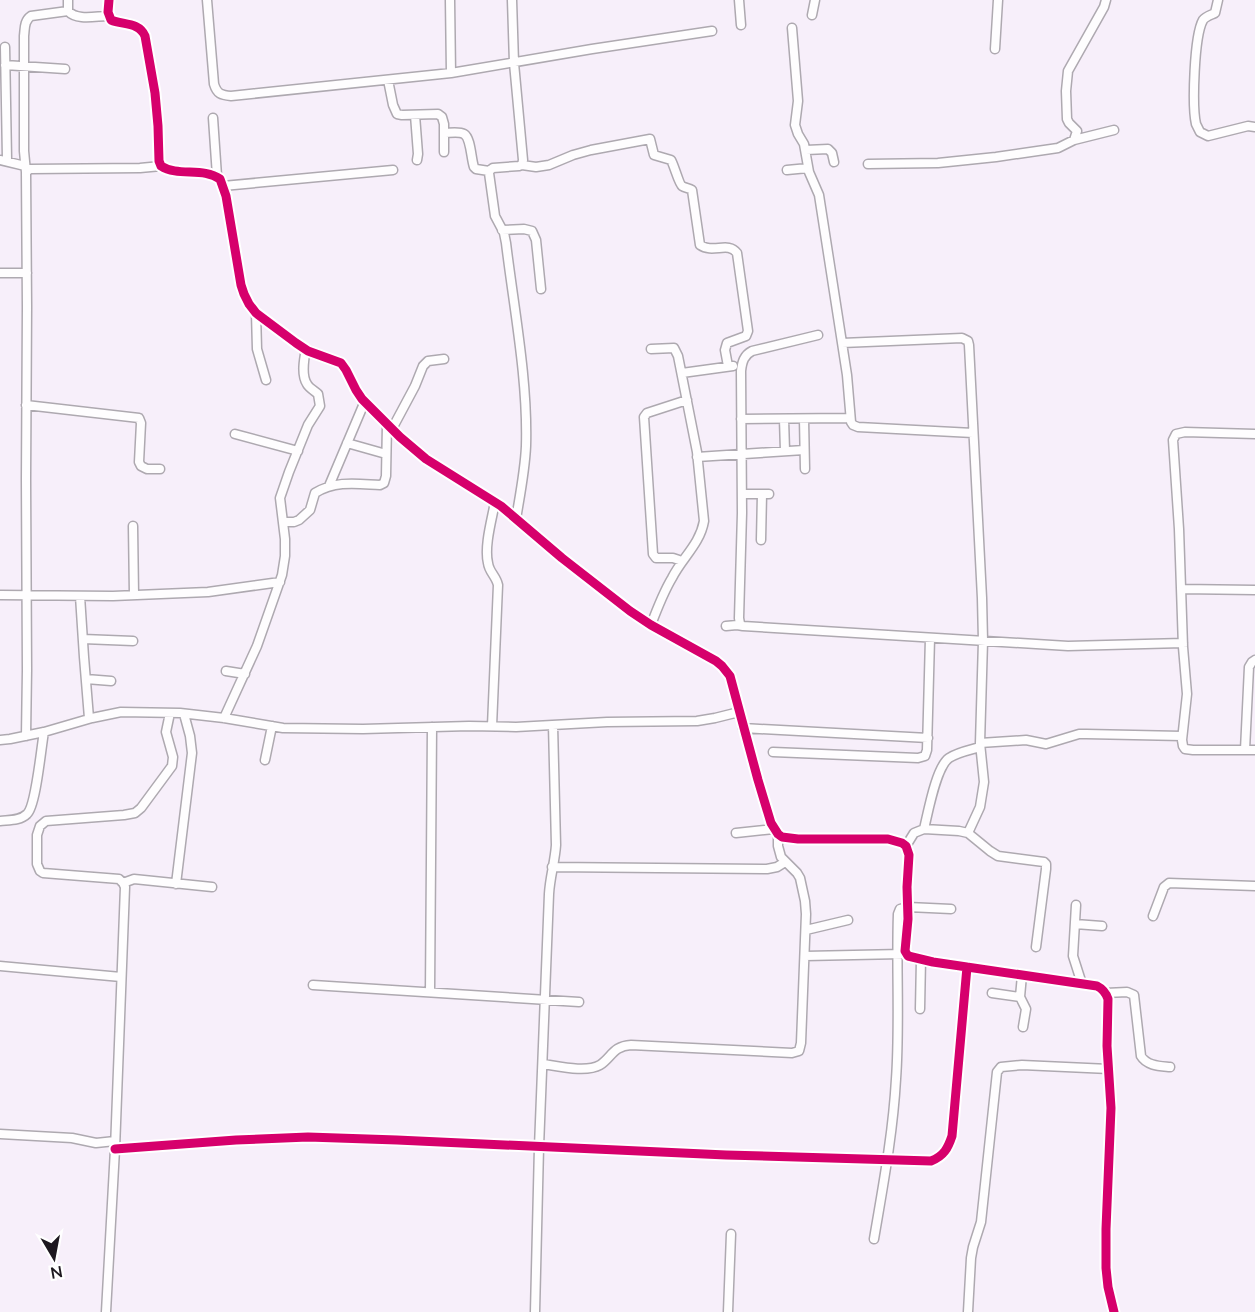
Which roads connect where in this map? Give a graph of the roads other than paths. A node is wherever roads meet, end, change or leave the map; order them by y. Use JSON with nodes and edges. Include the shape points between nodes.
{"nodes":[{"id":1,"x":68,"y":0,"type":"edge"},
{"id":2,"x":109,"y":0,"type":"edge"},
{"id":3,"x":207,"y":0,"type":"edge"},
{"id":4,"x":450,"y":0,"type":"edge"},
{"id":5,"x":512,"y":0,"type":"edge"},
{"id":6,"x":739,"y":0,"type":"edge"},
{"id":7,"x":815,"y":0,"type":"edge"},
{"id":8,"x":999,"y":0,"type":"edge"},
{"id":9,"x":1106,"y":0,"type":"edge"},
{"id":10,"x":1218,"y":0,"type":"edge"},
{"id":11,"x":68,"y":11,"type":"junction"},
{"id":12,"x":812,"y":15,"type":"dead end"},
{"id":13,"x":108,"y":16,"type":"junction"},
{"id":14,"x":741,"y":25,"type":"dead end"},
{"id":15,"x":792,"y":28,"type":"dead end"},
{"id":16,"x":712,"y":31,"type":"dead end"},
{"id":17,"x":5,"y":46,"type":"dead end"},
{"id":18,"x":995,"y":49,"type":"dead end"},
{"id":19,"x":514,"y":63,"type":"junction"},
{"id":20,"x":5,"y":65,"type":"junction"},
{"id":21,"x":24,"y":66,"type":"junction"},
{"id":22,"x":65,"y":69,"type":"dead end"},
{"id":23,"x":451,"y":73,"type":"junction"},
{"id":24,"x":388,"y":80,"type":"junction"},
{"id":25,"x":415,"y":115,"type":"junction"},
{"id":26,"x":213,"y":118,"type":"dead end"},
{"id":27,"x":1255,"y":127,"type":"edge"},
{"id":28,"x":1114,"y":130,"type":"dead end"},
{"id":29,"x":444,"y":133,"type":"junction"},
{"id":30,"x":1074,"y":140,"type":"junction"},
{"id":31,"x":806,"y":150,"type":"junction"},
{"id":32,"x":444,"y":152,"type":"dead end"},
{"id":33,"x":4,"y":160,"type":"edge"},
{"id":34,"x":417,"y":160,"type":"dead end"},
{"id":35,"x":834,"y":162,"type":"dead end"},
{"id":36,"x":868,"y":164,"type":"dead end"},
{"id":37,"x":522,"y":165,"type":"junction"},
{"id":38,"x":161,"y":166,"type":"junction"},
{"id":39,"x":808,"y":168,"type":"junction"},
{"id":40,"x":25,"y":169,"type":"junction"},
{"id":41,"x":393,"y":170,"type":"dead end"},
{"id":42,"x":787,"y":170,"type":"dead end"},
{"id":43,"x":489,"y":171,"type":"junction"},
{"id":44,"x":217,"y":176,"type":"junction"},
{"id":45,"x":223,"y":186,"type":"junction"},
{"id":46,"x":502,"y":230,"type":"junction"},
{"id":47,"x":0,"y":273,"type":"edge"},
{"id":48,"x":27,"y":273,"type":"junction"},
{"id":49,"x":541,"y":289,"type":"dead end"},
{"id":50,"x":256,"y":313,"type":"junction"},
{"id":51,"x":818,"y":334,"type":"dead end"},
{"id":52,"x":842,"y":343,"type":"junction"},
{"id":53,"x":306,"y":349,"type":"junction"},
{"id":54,"x":651,"y":349,"type":"dead end"},
{"id":55,"x":444,"y":359,"type":"dead end"},
{"id":56,"x":742,"y":364,"type":"junction"},
{"id":57,"x":728,"y":366,"type":"junction"},
{"id":58,"x":682,"y":373,"type":"junction"},
{"id":59,"x":266,"y":380,"type":"dead end"},
{"id":60,"x":687,"y":400,"type":"junction"},
{"id":61,"x":364,"y":401,"type":"junction"},
{"id":62,"x":26,"y":405,"type":"junction"},
{"id":63,"x":849,"y":418,"type":"junction"},
{"id":64,"x":741,"y":419,"type":"junction"},
{"id":65,"x":784,"y":419,"type":"junction"},
{"id":66,"x":804,"y":419,"type":"junction"},
{"id":67,"x":389,"y":426,"type":"junction"},
{"id":68,"x":973,"y":433,"type":"junction"},
{"id":69,"x":235,"y":434,"type":"dead end"},
{"id":70,"x":1255,"y":434,"type":"edge"},
{"id":71,"x":347,"y":443,"type":"junction"},
{"id":72,"x":804,"y":450,"type":"junction"},
{"id":73,"x":298,"y":451,"type":"junction"},
{"id":74,"x":785,"y":451,"type":"junction"},
{"id":75,"x":386,"y":454,"type":"junction"},
{"id":76,"x":742,"y":454,"type":"junction"},
{"id":77,"x":697,"y":457,"type":"junction"},
{"id":78,"x":160,"y":469,"type":"dead end"},
{"id":79,"x":805,"y":469,"type":"dead end"},
{"id":80,"x":329,"y":486,"type":"junction"},
{"id":81,"x":742,"y":494,"type":"junction"},
{"id":82,"x":495,"y":502,"type":"junction"},
{"id":83,"x":516,"y":519,"type":"junction"},
{"id":84,"x":283,"y":522,"type":"junction"},
{"id":85,"x":133,"y":526,"type":"dead end"},
{"id":86,"x":761,"y":540,"type":"dead end"},
{"id":87,"x":682,"y":561,"type":"junction"},
{"id":88,"x":280,"y":582,"type":"junction"},
{"id":89,"x":1181,"y":589,"type":"junction"},
{"id":90,"x":1255,"y":590,"type":"edge"},
{"id":91,"x":0,"y":595,"type":"edge"},
{"id":92,"x":134,"y":595,"type":"junction"},
{"id":93,"x":27,"y":596,"type":"junction"},
{"id":94,"x":80,"y":596,"type":"junction"},
{"id":95,"x":651,"y":625,"type":"junction"},
{"id":96,"x":726,"y":626,"type":"dead end"},
{"id":97,"x":742,"y":626,"type":"junction"},
{"id":98,"x":930,"y":638,"type":"junction"},
{"id":99,"x":82,"y":639,"type":"junction"},
{"id":100,"x":133,"y":641,"type":"dead end"},
{"id":101,"x":983,"y":641,"type":"junction"},
{"id":102,"x":1183,"y":643,"type":"junction"},
{"id":103,"x":1255,"y":660,"type":"edge"},
{"id":104,"x":226,"y":670,"type":"dead end"},
{"id":105,"x":245,"y":674,"type":"junction"},
{"id":106,"x":86,"y":679,"type":"junction"},
{"id":107,"x":111,"y":681,"type":"dead end"},
{"id":108,"x":739,"y":712,"type":"junction"},
{"id":109,"x":170,"y":713,"type":"junction"},
{"id":110,"x":184,"y":714,"type":"junction"},
{"id":111,"x":89,"y":718,"type":"junction"},
{"id":112,"x":224,"y":718,"type":"junction"},
{"id":113,"x":553,"y":725,"type":"junction"},
{"id":114,"x":272,"y":726,"type":"junction"},
{"id":115,"x":492,"y":726,"type":"junction"},
{"id":116,"x":432,"y":727,"type":"junction"},
{"id":117,"x":743,"y":728,"type":"junction"},
{"id":118,"x":44,"y":732,"type":"junction"},
{"id":119,"x":26,"y":736,"type":"junction"},
{"id":120,"x":1182,"y":736,"type":"junction"},
{"id":121,"x":928,"y":738,"type":"junction"},
{"id":122,"x":0,"y":740,"type":"edge"},
{"id":123,"x":980,"y":745,"type":"junction"},
{"id":124,"x":1245,"y":750,"type":"junction"},
{"id":125,"x":1255,"y":750,"type":"edge"},
{"id":126,"x":772,"y":752,"type":"dead end"},
{"id":127,"x":265,"y":760,"type":"dead end"},
{"id":128,"x":0,"y":821,"type":"edge"},
{"id":129,"x":924,"y":829,"type":"junction"},
{"id":130,"x":776,"y":831,"type":"junction"},
{"id":131,"x":736,"y":833,"type":"dead end"},
{"id":132,"x":968,"y":833,"type":"junction"},
{"id":133,"x":906,"y":846,"type":"junction"},
{"id":134,"x":785,"y":862,"type":"junction"},
{"id":135,"x":552,"y":867,"type":"junction"},
{"id":136,"x":123,"y":883,"type":"junction"},
{"id":137,"x":176,"y":884,"type":"junction"},
{"id":138,"x":1255,"y":886,"type":"edge"},
{"id":139,"x":212,"y":887,"type":"dead end"},
{"id":140,"x":1076,"y":905,"type":"dead end"},
{"id":141,"x":908,"y":907,"type":"junction"},
{"id":142,"x":951,"y":909,"type":"dead end"},
{"id":143,"x":1153,"y":916,"type":"dead end"},
{"id":144,"x":848,"y":920,"type":"dead end"},
{"id":145,"x":1075,"y":924,"type":"junction"},
{"id":146,"x":1102,"y":926,"type":"dead end"},
{"id":147,"x":806,"y":930,"type":"junction"},
{"id":148,"x":1036,"y":947,"type":"dead end"},
{"id":149,"x":901,"y":955,"type":"junction"},
{"id":150,"x":805,"y":956,"type":"junction"},
{"id":151,"x":921,"y":959,"type":"junction"},
{"id":152,"x":0,"y":966,"type":"edge"},
{"id":153,"x":967,"y":967,"type":"junction"},
{"id":154,"x":1022,"y":975,"type":"junction"},
{"id":155,"x":122,"y":977,"type":"junction"},
{"id":156,"x":1082,"y":984,"type":"junction"},
{"id":157,"x":313,"y":985,"type":"dead end"},
{"id":158,"x":430,"y":992,"type":"junction"},
{"id":159,"x":993,"y":993,"type":"dead end"},
{"id":160,"x":1106,"y":993,"type":"junction"},
{"id":161,"x":1020,"y":998,"type":"junction"},
{"id":162,"x":545,"y":999,"type":"junction"},
{"id":163,"x":579,"y":1002,"type":"dead end"},
{"id":164,"x":920,"y":1009,"type":"dead end"},
{"id":165,"x":1023,"y":1027,"type":"dead end"},
{"id":166,"x":543,"y":1064,"type":"junction"},
{"id":167,"x":1170,"y":1067,"type":"dead end"},
{"id":168,"x":1108,"y":1069,"type":"junction"},
{"id":169,"x":0,"y":1134,"type":"edge"},
{"id":170,"x":115,"y":1145,"type":"junction"},
{"id":171,"x":539,"y":1147,"type":"junction"},
{"id":172,"x":888,"y":1159,"type":"junction"},
{"id":173,"x":731,"y":1234,"type":"dead end"},
{"id":174,"x":874,"y":1239,"type":"dead end"},
{"id":175,"x":106,"y":1312,"type":"edge"},
{"id":176,"x":535,"y":1312,"type":"edge"},
{"id":177,"x":728,"y":1312,"type":"edge"},
{"id":178,"x":969,"y":1312,"type":"edge"},
{"id":179,"x":1114,"y":1312,"type":"edge"}],
"edges":[{"from":1,"to":11,"type":"street"},
{"from":2,"to":13,"type":"street"},
{"from":3,"to":24,"type":"street","via":[[214,84],[221,95]]},
{"from":4,"to":23,"type":"street"},
{"from":5,"to":19,"type":"street"},
{"from":6,"to":14,"type":"street"},
{"from":7,"to":12,"type":"street"},
{"from":8,"to":18,"type":"street"},
{"from":9,"to":30,"type":"street","via":[[1068,72],[1066,110],[1068,121],[1077,131]]},
{"from":10,"to":27,"type":"street","via":[[1215,13],[1203,22],[1197,42],[1196,124],[1208,136]]},
{"from":11,"to":13,"type":"street","via":[[79,17]]},
{"from":11,"to":21,"type":"street","via":[[27,19]]},
{"from":13,"to":38,"type":"street","via":[[115,22],[142,29],[145,36]]},
{"from":15,"to":31,"type":"street","via":[[798,101],[795,125]]},
{"from":16,"to":19,"type":"street"},
{"from":17,"to":20,"type":"street"},
{"from":19,"to":23,"type":"street"},
{"from":19,"to":37,"type":"street"},
{"from":20,"to":21,"type":"street"},
{"from":20,"to":33,"type":"street"},
{"from":21,"to":22,"type":"street"},
{"from":21,"to":40,"type":"street"},
{"from":23,"to":24,"type":"street"},
{"from":24,"to":25,"type":"street","via":[[395,112]]},
{"from":25,"to":29,"type":"street","via":[[440,115]]},
{"from":25,"to":34,"type":"street"},
{"from":26,"to":44,"type":"street"},
{"from":28,"to":30,"type":"street"},
{"from":29,"to":32,"type":"street"},
{"from":29,"to":43,"type":"street","via":[[466,135],[474,167]]},
{"from":30,"to":36,"type":"street","via":[[1058,148],[996,158]]},
{"from":31,"to":35,"type":"street","via":[[828,149]]},
{"from":31,"to":39,"type":"street"},
{"from":33,"to":40,"type":"street"},
{"from":37,"to":43,"type":"street"},
{"from":37,"to":57,"type":"street","via":[[543,166],[591,150],[650,139],[654,155],[671,160],[679,183],[692,190],[702,246],[731,248],[737,254],[748,331],[746,336],[727,343]]},
{"from":38,"to":40,"type":"street"},
{"from":38,"to":44,"type":"street"},
{"from":39,"to":42,"type":"street"},
{"from":39,"to":52,"type":"street","via":[[819,195]]},
{"from":40,"to":48,"type":"street"},
{"from":41,"to":45,"type":"street"},
{"from":43,"to":46,"type":"street","via":[[495,216]]},
{"from":44,"to":45,"type":"street"},
{"from":45,"to":50,"type":"street","via":[[241,285]]},
{"from":46,"to":49,"type":"street","via":[[532,231]]},
{"from":46,"to":83,"type":"street","via":[[526,418],[524,469]]},
{"from":47,"to":48,"type":"street"},
{"from":48,"to":62,"type":"street"},
{"from":50,"to":53,"type":"street"},
{"from":50,"to":59,"type":"street","via":[[257,350]]},
{"from":51,"to":56,"type":"street","via":[[752,351]]},
{"from":52,"to":63,"type":"street"},
{"from":52,"to":68,"type":"street","via":[[965,339],[969,345]]},
{"from":53,"to":61,"type":"street","via":[[341,363]]},
{"from":53,"to":73,"type":"street","via":[[305,380],[321,402]]},
{"from":54,"to":58,"type":"street","via":[[674,348]]},
{"from":55,"to":67,"type":"street","via":[[428,361],[423,366]]},
{"from":56,"to":57,"type":"street"},
{"from":56,"to":64,"type":"street"},
{"from":57,"to":58,"type":"street"},
{"from":58,"to":60,"type":"street"},
{"from":60,"to":77,"type":"street"},
{"from":60,"to":87,"type":"street","via":[[644,417],[653,554],[656,558]]},
{"from":61,"to":67,"type":"street"},
{"from":61,"to":71,"type":"street"},
{"from":62,"to":78,"type":"street","via":[[139,418],[139,462],[143,469]]},
{"from":62,"to":93,"type":"street"},
{"from":63,"to":66,"type":"street"},
{"from":63,"to":68,"type":"street","via":[[858,427]]},
{"from":64,"to":65,"type":"street"},
{"from":64,"to":76,"type":"street"},
{"from":65,"to":66,"type":"street"},
{"from":65,"to":74,"type":"street"},
{"from":66,"to":72,"type":"street"},
{"from":67,"to":75,"type":"street"},
{"from":67,"to":82,"type":"street","via":[[426,459]]},
{"from":68,"to":101,"type":"street"},
{"from":69,"to":73,"type":"street"},
{"from":70,"to":89,"type":"street","via":[[1185,432],[1174,436]]},
{"from":71,"to":75,"type":"street"},
{"from":71,"to":80,"type":"street"},
{"from":72,"to":74,"type":"street"},
{"from":72,"to":79,"type":"street"},
{"from":73,"to":84,"type":"street","via":[[280,498]]},
{"from":74,"to":76,"type":"street"},
{"from":75,"to":80,"type":"street","via":[[383,484]]},
{"from":76,"to":77,"type":"street"},
{"from":76,"to":81,"type":"street"},
{"from":77,"to":87,"type":"street","via":[[704,521],[698,540]]},
{"from":80,"to":84,"type":"street","via":[[315,493],[311,507],[299,520]]},
{"from":81,"to":86,"type":"street","via":[[765,494]]},
{"from":81,"to":97,"type":"street"},
{"from":82,"to":83,"type":"street"},
{"from":82,"to":115,"type":"street","via":[[487,555],[498,585]]},
{"from":83,"to":95,"type":"street"},
{"from":84,"to":88,"type":"street","via":[[285,556]]},
{"from":85,"to":92,"type":"street"},
{"from":87,"to":95,"type":"street"},
{"from":88,"to":92,"type":"street","via":[[208,592]]},
{"from":88,"to":105,"type":"street"},
{"from":89,"to":90,"type":"street"},
{"from":89,"to":102,"type":"street"},
{"from":91,"to":93,"type":"street"},
{"from":92,"to":94,"type":"street"},
{"from":93,"to":94,"type":"street"},
{"from":93,"to":119,"type":"street"},
{"from":94,"to":99,"type":"street"},
{"from":95,"to":108,"type":"street","via":[[722,666],[730,676]]},
{"from":96,"to":97,"type":"street"},
{"from":97,"to":98,"type":"street"},
{"from":98,"to":101,"type":"street"},
{"from":98,"to":121,"type":"street"},
{"from":99,"to":100,"type":"street"},
{"from":99,"to":106,"type":"street"},
{"from":101,"to":102,"type":"street","via":[[1093,646]]},
{"from":101,"to":123,"type":"street"},
{"from":102,"to":120,"type":"street","via":[[1187,694]]},
{"from":103,"to":124,"type":"street","via":[[1249,667]]},
{"from":104,"to":105,"type":"street"},
{"from":105,"to":112,"type":"street"},
{"from":106,"to":107,"type":"street"},
{"from":106,"to":111,"type":"street"},
{"from":108,"to":113,"type":"street","via":[[698,721]]},
{"from":108,"to":117,"type":"street"},
{"from":109,"to":110,"type":"street"},
{"from":109,"to":111,"type":"street","via":[[121,712]]},
{"from":109,"to":136,"type":"street","via":[[166,732],[172,766],[138,811],[46,821],[38,831],[37,864],[43,873],[119,879]]},
{"from":110,"to":112,"type":"street"},
{"from":110,"to":137,"type":"street","via":[[192,753]]},
{"from":111,"to":118,"type":"street"},
{"from":112,"to":114,"type":"street"},
{"from":113,"to":115,"type":"street"},
{"from":113,"to":135,"type":"street","via":[[556,845]]},
{"from":114,"to":116,"type":"street"},
{"from":114,"to":127,"type":"street"},
{"from":115,"to":116,"type":"street"},
{"from":116,"to":158,"type":"street"},
{"from":117,"to":121,"type":"street"},
{"from":117,"to":130,"type":"street"},
{"from":118,"to":119,"type":"street"},
{"from":118,"to":128,"type":"street","via":[[29,812],[20,819]]},
{"from":119,"to":122,"type":"street"},
{"from":120,"to":123,"type":"street","via":[[1079,734],[1050,743],[1026,740]]},
{"from":120,"to":124,"type":"street","via":[[1185,749]]},
{"from":121,"to":126,"type":"street","via":[[927,753],[918,758]]},
{"from":123,"to":129,"type":"street","via":[[944,762]]},
{"from":123,"to":132,"type":"street","via":[[983,789]]},
{"from":124,"to":125,"type":"street"},
{"from":129,"to":132,"type":"street"},
{"from":129,"to":133,"type":"street","via":[[914,833]]},
{"from":130,"to":131,"type":"street"},
{"from":130,"to":133,"type":"street","via":[[782,837],[798,839],[888,839]]},
{"from":130,"to":134,"type":"street"},
{"from":132,"to":148,"type":"street","via":[[998,856],[1046,864]]},
{"from":133,"to":141,"type":"street"},
{"from":134,"to":135,"type":"street","via":[[767,868]]},
{"from":134,"to":147,"type":"street","via":[[797,873],[802,886]]},
{"from":135,"to":162,"type":"street"},
{"from":136,"to":137,"type":"street","via":[[134,879]]},
{"from":136,"to":155,"type":"street"},
{"from":137,"to":139,"type":"street"},
{"from":138,"to":143,"type":"street","via":[[1169,883]]},
{"from":140,"to":145,"type":"street"},
{"from":141,"to":142,"type":"street"},
{"from":141,"to":149,"type":"street"},
{"from":144,"to":147,"type":"street"},
{"from":145,"to":146,"type":"street"},
{"from":145,"to":156,"type":"street","via":[[1073,956]]},
{"from":147,"to":150,"type":"street"},
{"from":149,"to":150,"type":"street"},
{"from":149,"to":151,"type":"street"},
{"from":149,"to":172,"type":"street","via":[[897,1068]]},
{"from":150,"to":166,"type":"street","via":[[801,1043],[796,1053],[631,1045],[618,1047],[593,1068]]},
{"from":151,"to":153,"type":"street"},
{"from":151,"to":164,"type":"street"},
{"from":152,"to":155,"type":"street"},
{"from":153,"to":154,"type":"street"},
{"from":153,"to":172,"type":"street","via":[[949,1146],[931,1161]]},
{"from":154,"to":156,"type":"street"},
{"from":154,"to":161,"type":"street"},
{"from":155,"to":170,"type":"street"},
{"from":156,"to":160,"type":"street","via":[[1097,986]]},
{"from":157,"to":158,"type":"street"},
{"from":158,"to":162,"type":"street"},
{"from":159,"to":161,"type":"street"},
{"from":160,"to":167,"type":"street","via":[[1134,995],[1140,1056],[1148,1063]]},
{"from":160,"to":168,"type":"street"},
{"from":161,"to":165,"type":"street","via":[[1026,1009]]},
{"from":162,"to":163,"type":"street"},
{"from":162,"to":166,"type":"street"},
{"from":166,"to":171,"type":"street"},
{"from":168,"to":178,"type":"street","via":[[1022,1065],[997,1071],[981,1222],[971,1257]]},
{"from":168,"to":179,"type":"street","via":[[1111,1108],[1106,1268]]},
{"from":169,"to":170,"type":"street"},
{"from":170,"to":171,"type":"street","via":[[308,1137]]},
{"from":170,"to":175,"type":"street"},
{"from":171,"to":172,"type":"street"},
{"from":171,"to":176,"type":"street"},
{"from":172,"to":174,"type":"street"},
{"from":173,"to":177,"type":"street"}]}
